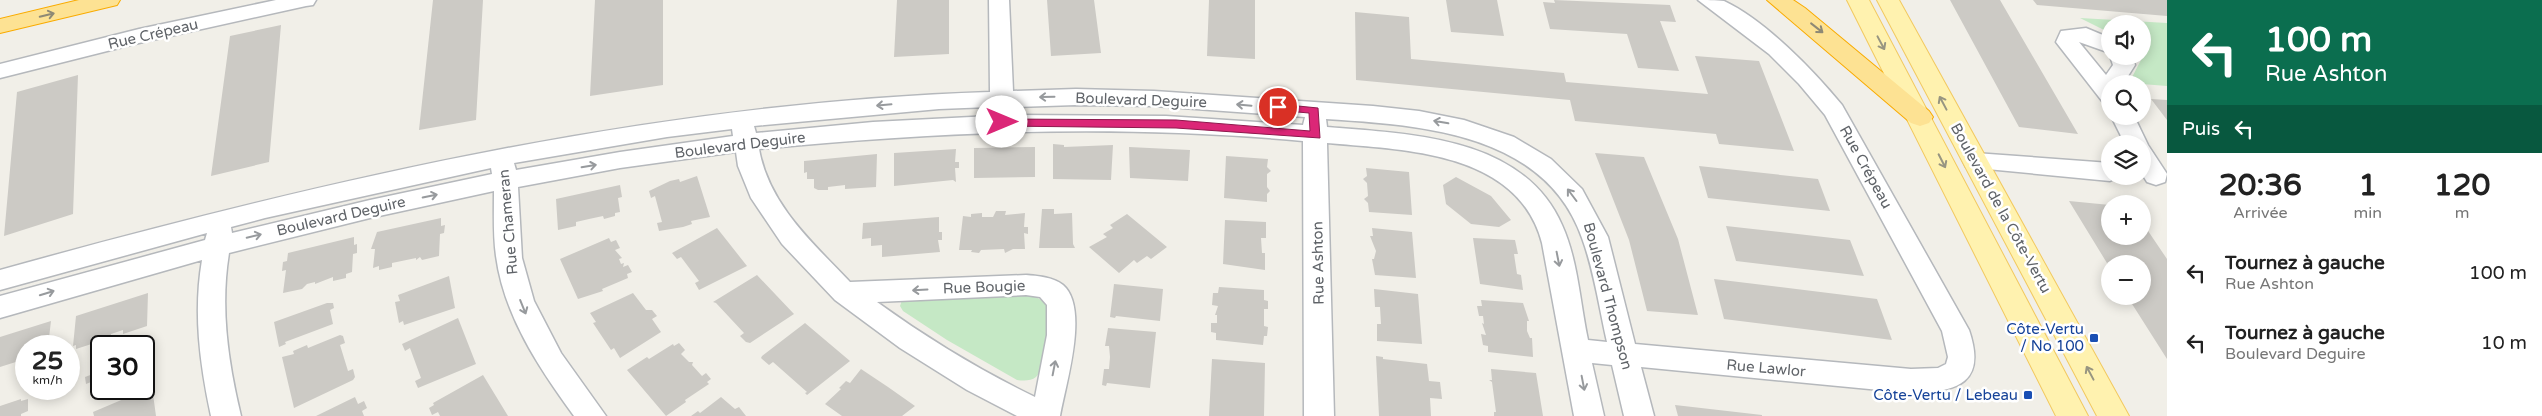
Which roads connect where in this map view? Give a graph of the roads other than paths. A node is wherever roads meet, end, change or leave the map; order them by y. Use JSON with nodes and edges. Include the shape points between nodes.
{"nodes":[{"id":1,"x":109,"y":0,"type":"edge"},
{"id":2,"x":306,"y":0,"type":"edge"},
{"id":3,"x":999,"y":0,"type":"edge"},
{"id":4,"x":1708,"y":0,"type":"edge"},
{"id":5,"x":1778,"y":0,"type":"edge"},
{"id":6,"x":1858,"y":0,"type":"edge"},
{"id":7,"x":1888,"y":0,"type":"edge"},
{"id":8,"x":0,"y":26,"type":"edge"},
{"id":9,"x":2101,"y":42,"type":"edge"},
{"id":10,"x":0,"y":71,"type":"edge"},
{"id":11,"x":2101,"y":81,"type":"edge"},
{"id":12,"x":1002,"y":98,"type":"junction"},
{"id":13,"x":1920,"y":118,"type":"junction"},
{"id":14,"x":1002,"y":122,"type":"junction"},
{"id":15,"x":1315,"y":123,"type":"junction"},
{"id":16,"x":744,"y":131,"type":"junction"},
{"id":17,"x":1488,"y":134,"type":"joint"},
{"id":18,"x":1975,"y":161,"type":"junction"},
{"id":19,"x":503,"y":168,"type":"junction"},
{"id":20,"x":2101,"y":171,"type":"edge"},
{"id":21,"x":222,"y":218,"type":"junction"},
{"id":22,"x":217,"y":245,"type":"junction"},
{"id":23,"x":0,"y":280,"type":"edge"},
{"id":24,"x":844,"y":293,"type":"junction"},
{"id":25,"x":0,"y":307,"type":"edge"},
{"id":26,"x":1576,"y":350,"type":"junction"},
{"id":27,"x":1625,"y":356,"type":"junction"},
{"id":28,"x":1956,"y":375,"type":"joint"},
{"id":29,"x":226,"y":416,"type":"edge"},
{"id":30,"x":591,"y":416,"type":"edge"},
{"id":31,"x":1045,"y":416,"type":"edge"},
{"id":32,"x":1319,"y":416,"type":"edge"},
{"id":33,"x":1589,"y":416,"type":"edge"},
{"id":34,"x":1639,"y":416,"type":"edge"},
{"id":35,"x":2072,"y":416,"type":"edge"},
{"id":36,"x":2113,"y":416,"type":"edge"}],
"edges":[{"from":8,"to":1,"type":"highway","one_way":true},
{"from":2,"to":10,"type":"street","name":"Rue Crépeau","via":[[139,36]]},
{"from":3,"to":12,"type":"street"},
{"from":4,"to":28,"type":"street","name":"Rue Crépeau","via":[[1737,18],[1788,59],[1834,111],[1955,330],[1963,359]]},
{"from":5,"to":13,"type":"highway","one_way":true,"via":[[1823,33]]},
{"from":6,"to":13,"type":"main road","name":"Boulevard de la Côte-Vertu","one_way":true},
{"from":18,"to":7,"type":"main road","name":"Boulevard de la Côte-Vertu","one_way":true},
{"from":9,"to":11,"type":"street","via":[[2086,35],[2069,36],[2067,42]]},
{"from":12,"to":14,"type":"street"},
{"from":15,"to":12,"type":"street","name":"Boulevard Deguire","one_way":true,"via":[[1153,99]]},
{"from":12,"to":16,"type":"street","name":"Boulevard Deguire","one_way":true,"via":[[894,104]]},
{"from":13,"to":35,"type":"main road","name":"Boulevard de la Côte-Vertu","one_way":true},
{"from":14,"to":15,"type":"street","name":"Boulevard Deguire"},
{"from":14,"to":16,"type":"street","name":"Boulevard Deguire","via":[[874,130]]},
{"from":17,"to":15,"type":"street","name":"Boulevard Deguire","one_way":true,"via":[[1434,121]]},
{"from":15,"to":26,"type":"street","name":"Boulevard Deguire","one_way":true,"via":[[1464,154],[1514,178],[1528,192],[1549,224]]},
{"from":15,"to":32,"type":"street","name":"Rue Ashton"},
{"from":16,"to":19,"type":"street","name":"Boulevard Deguire","via":[[632,159]]},
{"from":16,"to":24,"type":"street","name":"Rue Bougie","via":[[760,192],[774,215]]},
{"from":27,"to":17,"type":"street","name":"Boulevard Thompson","one_way":true,"via":[[1588,218],[1569,191],[1543,165]]},
{"from":18,"to":20,"type":"street"},
{"from":36,"to":18,"type":"main road","name":"Boulevard de la Côte-Vertu","one_way":true},
{"from":19,"to":21,"type":"street","name":"Boulevard Deguire","via":[[387,179]]},
{"from":22,"to":19,"type":"street","name":"Boulevard Deguire","one_way":true,"via":[[356,212]]},
{"from":19,"to":30,"type":"street","name":"Rue Chameran","one_way":true,"via":[[507,241],[514,284],[540,343]]},
{"from":21,"to":22,"type":"street"},
{"from":21,"to":23,"type":"street","name":"Boulevard Deguire"},
{"from":25,"to":22,"type":"street","name":"Boulevard Deguire","one_way":true},
{"from":22,"to":29,"type":"street","via":[[211,298],[212,329]]},
{"from":24,"to":31,"type":"street","name":"Rue Bougie","via":[[976,382]]},
{"from":31,"to":24,"type":"street","name":"Rue Bougie","one_way":true,"via":[[1062,326],[1060,302],[1052,290],[1026,285]]},
{"from":26,"to":27,"type":"street","name":"Rue Lawlor"},
{"from":26,"to":33,"type":"street","one_way":true},
{"from":27,"to":28,"type":"street","name":"Rue Lawlor","via":[[1911,381],[1933,381]]},
{"from":27,"to":34,"type":"street","name":"Boulevard Thompson"}]}
